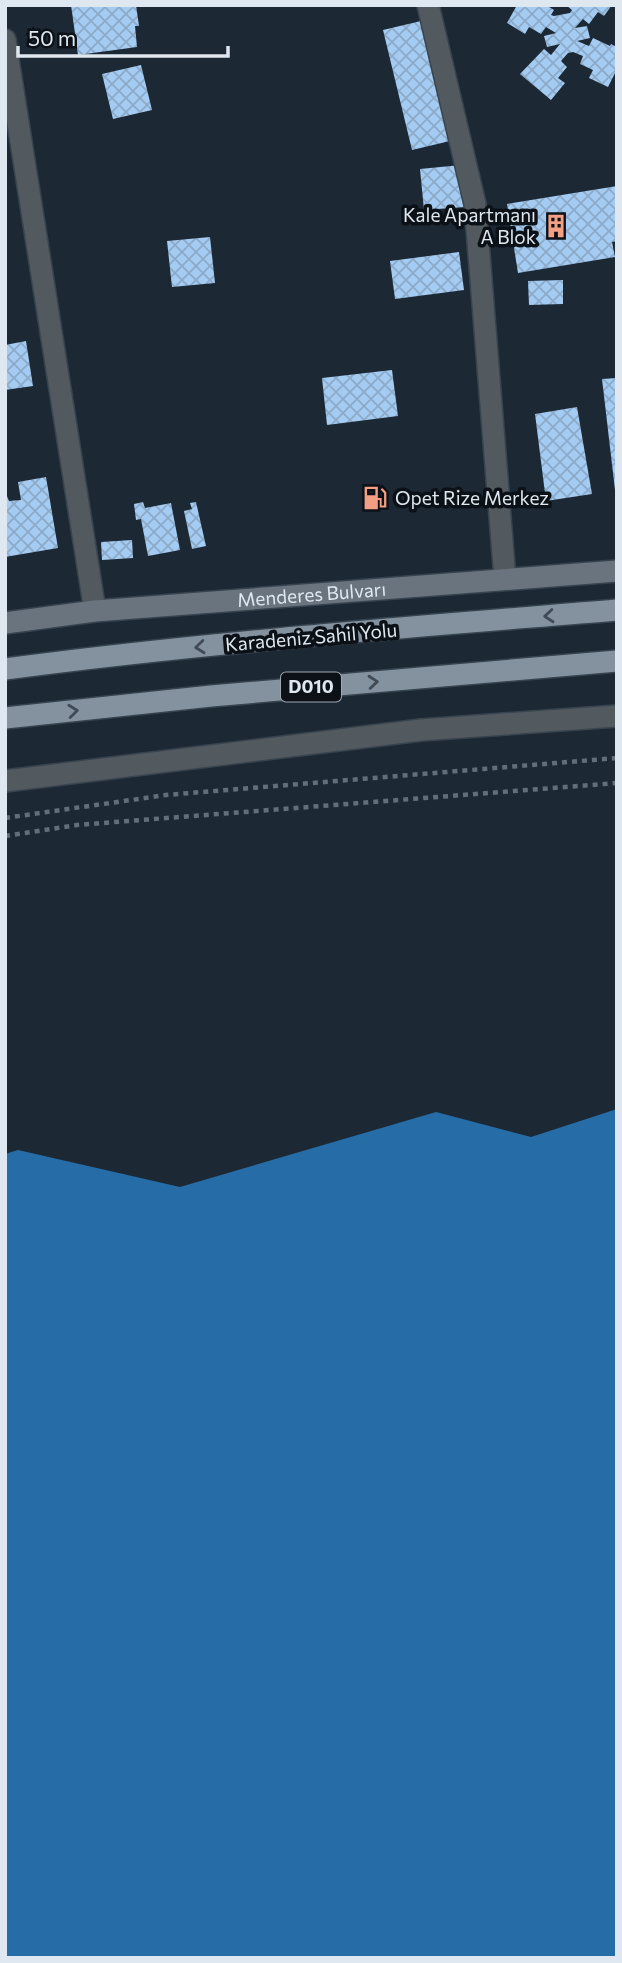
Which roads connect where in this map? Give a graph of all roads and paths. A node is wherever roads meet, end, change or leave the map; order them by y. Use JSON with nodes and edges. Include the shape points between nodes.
{"nodes":[{"id":1,"x":428,"y":5,"type":"edge"},
{"id":2,"x":5,"y":40,"type":"edge"},
{"id":3,"x":617,"y":570,"type":"edge"},
{"id":4,"x":505,"y":579,"type":"junction"},
{"id":5,"x":617,"y":610,"type":"edge"},
{"id":6,"x":95,"y":611,"type":"junction"},
{"id":7,"x":5,"y":623,"type":"edge"},
{"id":8,"x":617,"y":661,"type":"edge"},
{"id":9,"x":5,"y":669,"type":"edge"},
{"id":10,"x":617,"y":716,"type":"edge"},
{"id":11,"x":5,"y":718,"type":"edge"},
{"id":12,"x":617,"y":758,"type":"edge"},
{"id":13,"x":5,"y":780,"type":"edge"},
{"id":14,"x":617,"y":783,"type":"edge"},
{"id":15,"x":5,"y":818,"type":"edge"},
{"id":16,"x":5,"y":836,"type":"edge"}],
"edges":[{"from":1,"to":4,"type":"street","via":[[475,204]]},
{"from":2,"to":6,"type":"street"},
{"from":3,"to":4,"type":"main road","name":"Menderes Bulvarı"},
{"from":4,"to":6,"type":"main road","name":"Menderes Bulvarı"},
{"from":5,"to":9,"type":"highway","name":"Karadeniz Sahil Yolu","one_way":true},
{"from":6,"to":7,"type":"main road","name":"Menderes Bulvarı"},
{"from":11,"to":8,"type":"highway","number":"D010","one_way":true},
{"from":10,"to":13,"type":"street","via":[[421,730]]},
{"from":12,"to":15,"type":"path","via":[[166,795]]},
{"from":14,"to":16,"type":"path","via":[[77,825]]}]}
